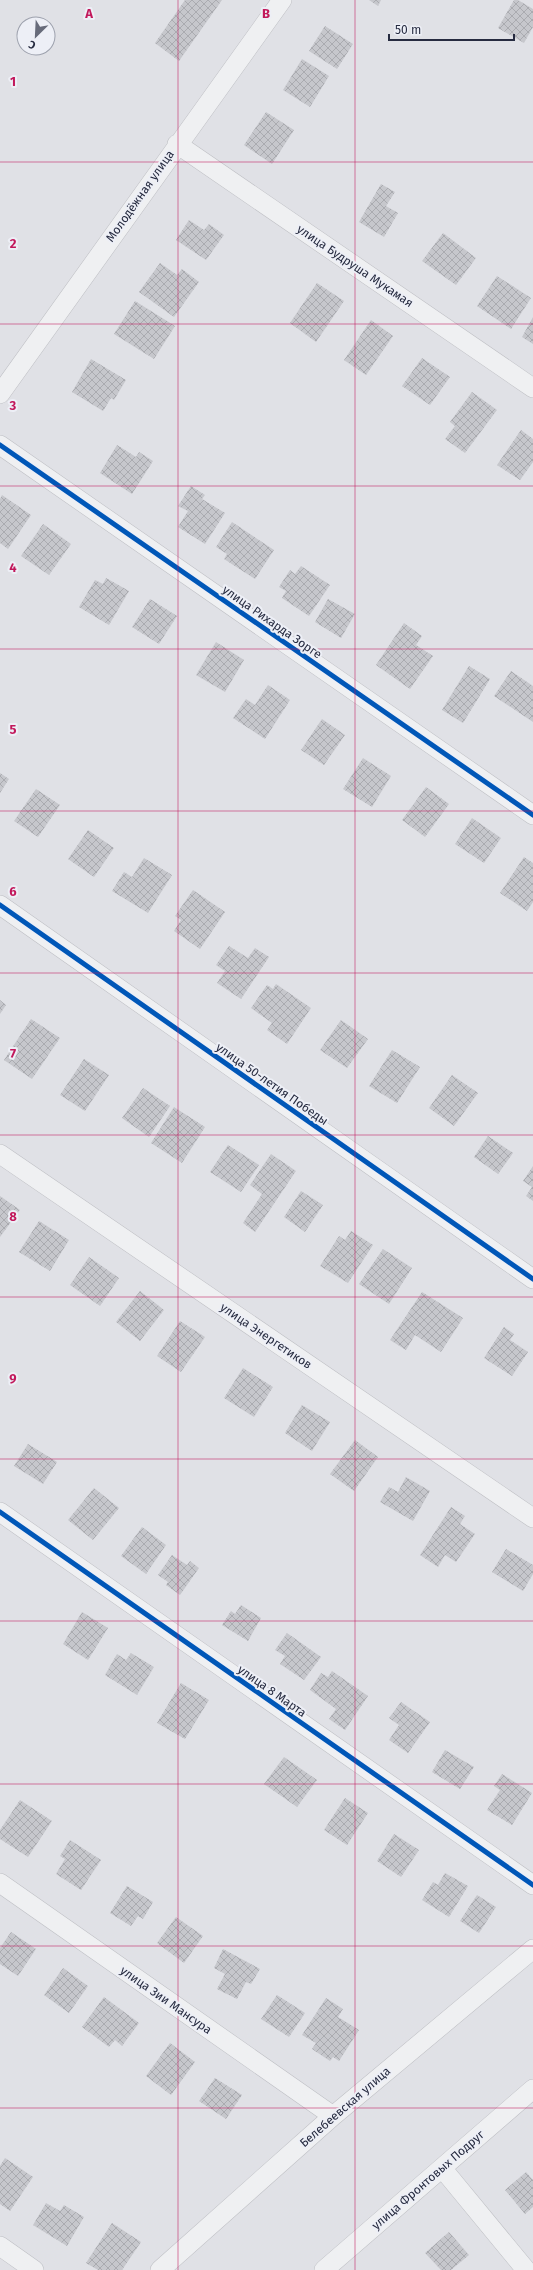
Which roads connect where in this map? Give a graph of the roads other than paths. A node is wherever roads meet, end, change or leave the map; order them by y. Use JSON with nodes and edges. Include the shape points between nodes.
{"nodes":[{"id":1,"x":282,"y":0,"type":"edge"},
{"id":2,"x":177,"y":144,"type":"junction"},
{"id":3,"x":533,"y":388,"type":"edge"},
{"id":4,"x":0,"y":394,"type":"edge"},
{"id":5,"x":0,"y":445,"type":"edge"},
{"id":6,"x":533,"y":815,"type":"edge"},
{"id":7,"x":0,"y":905,"type":"edge"},
{"id":8,"x":0,"y":1154,"type":"edge"},
{"id":9,"x":533,"y":1279,"type":"edge"},
{"id":10,"x":0,"y":1512,"type":"edge"},
{"id":11,"x":533,"y":1518,"type":"edge"},
{"id":12,"x":0,"y":1884,"type":"edge"},
{"id":13,"x":533,"y":1885,"type":"edge"},
{"id":14,"x":533,"y":1949,"type":"edge"},
{"id":15,"x":533,"y":2089,"type":"edge"},
{"id":16,"x":333,"y":2116,"type":"junction"},
{"id":17,"x":442,"y":2168,"type":"junction"},
{"id":18,"x":0,"y":2246,"type":"edge"},
{"id":19,"x":34,"y":2270,"type":"edge"},
{"id":20,"x":160,"y":2270,"type":"edge"},
{"id":21,"x":324,"y":2270,"type":"edge"},
{"id":22,"x":526,"y":2270,"type":"edge"}],
"edges":[{"from":1,"to":2,"type":"street","name":"Молодёжная улица"},
{"from":2,"to":3,"type":"street","name":"улица Будруша Мукамая"},
{"from":2,"to":4,"type":"street","name":"Молодёжная улица"},
{"from":5,"to":6,"type":"street","name":"улица Рихарда Зорге"},
{"from":7,"to":9,"type":"street","name":"улица 50-летия Победы"},
{"from":8,"to":11,"type":"street","name":"улица Энергетиков"},
{"from":10,"to":13,"type":"street","name":"улица 8 Марта"},
{"from":12,"to":16,"type":"street","name":"улица Зии Мансура"},
{"from":14,"to":16,"type":"street","name":"Белебеевская улица"},
{"from":15,"to":17,"type":"street","name":"улица Фронтовых Подруг"},
{"from":16,"to":20,"type":"street","name":"Белебеевская улица"},
{"from":17,"to":21,"type":"street","name":"улица Фронтовых Подруг"},
{"from":17,"to":22,"type":"street"},
{"from":18,"to":19,"type":"street"}]}
